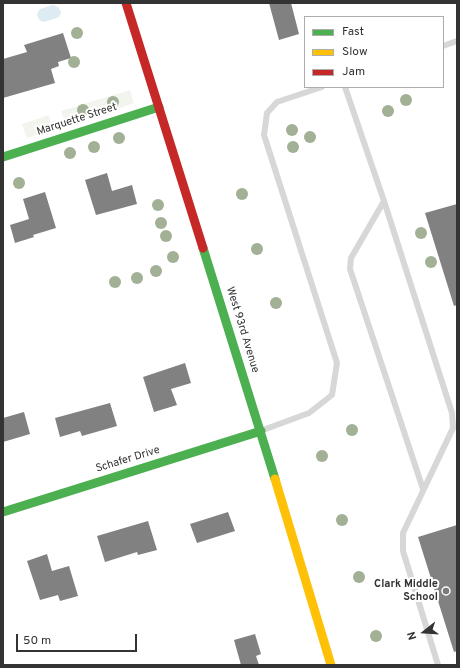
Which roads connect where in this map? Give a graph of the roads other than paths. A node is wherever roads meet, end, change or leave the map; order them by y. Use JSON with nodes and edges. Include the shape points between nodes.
{"nodes":[{"id":1,"x":126,"y":3,"type":"edge"},
{"id":2,"x":457,"y":41,"type":"edge"},
{"id":3,"x":444,"y":46,"type":"edge"},
{"id":4,"x":319,"y":88,"type":"edge"},
{"id":5,"x":345,"y":88,"type":"edge"},
{"id":6,"x":159,"y":107,"type":"junction"},
{"id":7,"x":3,"y":157,"type":"edge"},
{"id":8,"x":384,"y":201,"type":"junction"},
{"id":9,"x":261,"y":431,"type":"junction"},
{"id":10,"x":423,"y":489,"type":"junction"},
{"id":11,"x":3,"y":512,"type":"edge"},
{"id":12,"x":331,"y":665,"type":"edge"},
{"id":13,"x":438,"y":665,"type":"edge"}],
"edges":[{"from":1,"to":6,"type":"street","name":"West 93rd Avenue"},
{"from":2,"to":3,"type":"lane"},
{"from":4,"to":9,"type":"lane","via":[[277,102],[267,114],[264,135],[337,364],[332,395],[309,413]]},
{"from":5,"to":8,"type":"lane"},
{"from":6,"to":7,"type":"street","name":"Marquette Street"},
{"from":6,"to":9,"type":"street","name":"West 93rd Avenue"},
{"from":8,"to":10,"type":"lane","via":[[452,413],[453,428]]},
{"from":8,"to":10,"type":"lane","via":[[351,258],[350,268]]},
{"from":9,"to":11,"type":"street","name":"Schafer Drive"},
{"from":9,"to":12,"type":"street","name":"West 93rd Avenue"},
{"from":10,"to":13,"type":"lane","via":[[404,533],[403,551]]}]}
